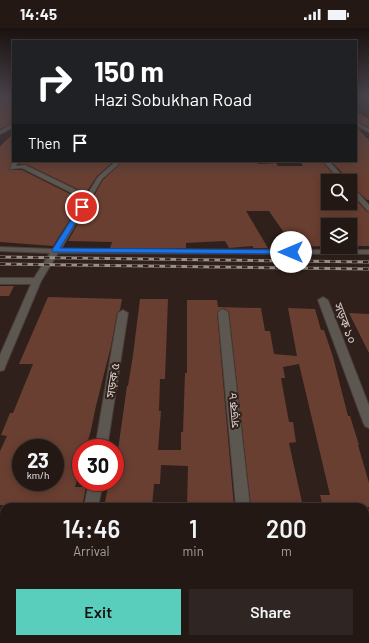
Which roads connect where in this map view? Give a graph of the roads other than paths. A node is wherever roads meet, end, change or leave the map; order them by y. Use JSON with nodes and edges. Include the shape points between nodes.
{"nodes":[{"id":1,"x":357,"y":125,"type":"edge"},
{"id":2,"x":12,"y":127,"type":"edge"},
{"id":3,"x":369,"y":131,"type":"edge"},
{"id":4,"x":0,"y":134,"type":"edge"},
{"id":5,"x":6,"y":135,"type":"dead end"},
{"id":6,"x":15,"y":162,"type":"edge"},
{"id":7,"x":118,"y":162,"type":"edge"},
{"id":8,"x":327,"y":162,"type":"edge"},
{"id":9,"x":338,"y":174,"type":"edge"},
{"id":10,"x":357,"y":195,"type":"edge"},
{"id":11,"x":88,"y":198,"type":"junction"},
{"id":12,"x":369,"y":209,"type":"edge"},
{"id":13,"x":0,"y":249,"type":"edge"},
{"id":14,"x":56,"y":250,"type":"junction"},
{"id":15,"x":369,"y":252,"type":"edge"},
{"id":16,"x":0,"y":281,"type":"edge"},
{"id":17,"x":37,"y":281,"type":"junction"},
{"id":18,"x":323,"y":300,"type":"dead end"},
{"id":19,"x":223,"y":312,"type":"dead end"},
{"id":20,"x":123,"y":313,"type":"dead end"},
{"id":21,"x":0,"y":367,"type":"edge"},
{"id":22,"x":369,"y":422,"type":"edge"},
{"id":23,"x":102,"y":439,"type":"edge"},
{"id":24,"x":94,"y":491,"type":"edge"},
{"id":25,"x":92,"y":503,"type":"edge"},
{"id":26,"x":243,"y":503,"type":"edge"}],
"edges":[{"from":1,"to":3,"type":"street"},
{"from":2,"to":4,"type":"street"},
{"from":4,"to":5,"type":"street"},
{"from":6,"to":11,"type":"street","via":[[12,168],[23,166]]},
{"from":7,"to":11,"type":"street","via":[[100,178]]},
{"from":8,"to":9,"type":"street"},
{"from":10,"to":12,"type":"street"},
{"from":11,"to":14,"type":"street"},
{"from":13,"to":14,"type":"street"},
{"from":14,"to":15,"type":"street"},
{"from":14,"to":17,"type":"street"},
{"from":16,"to":17,"type":"street"},
{"from":17,"to":21,"type":"street"},
{"from":18,"to":22,"type":"street","name":"সড়ক ১০"},
{"from":19,"to":26,"type":"street","name":"সড়ক ৮"},
{"from":20,"to":23,"type":"street","name":"সড়ক ৫"},
{"from":24,"to":25,"type":"street"}]}
